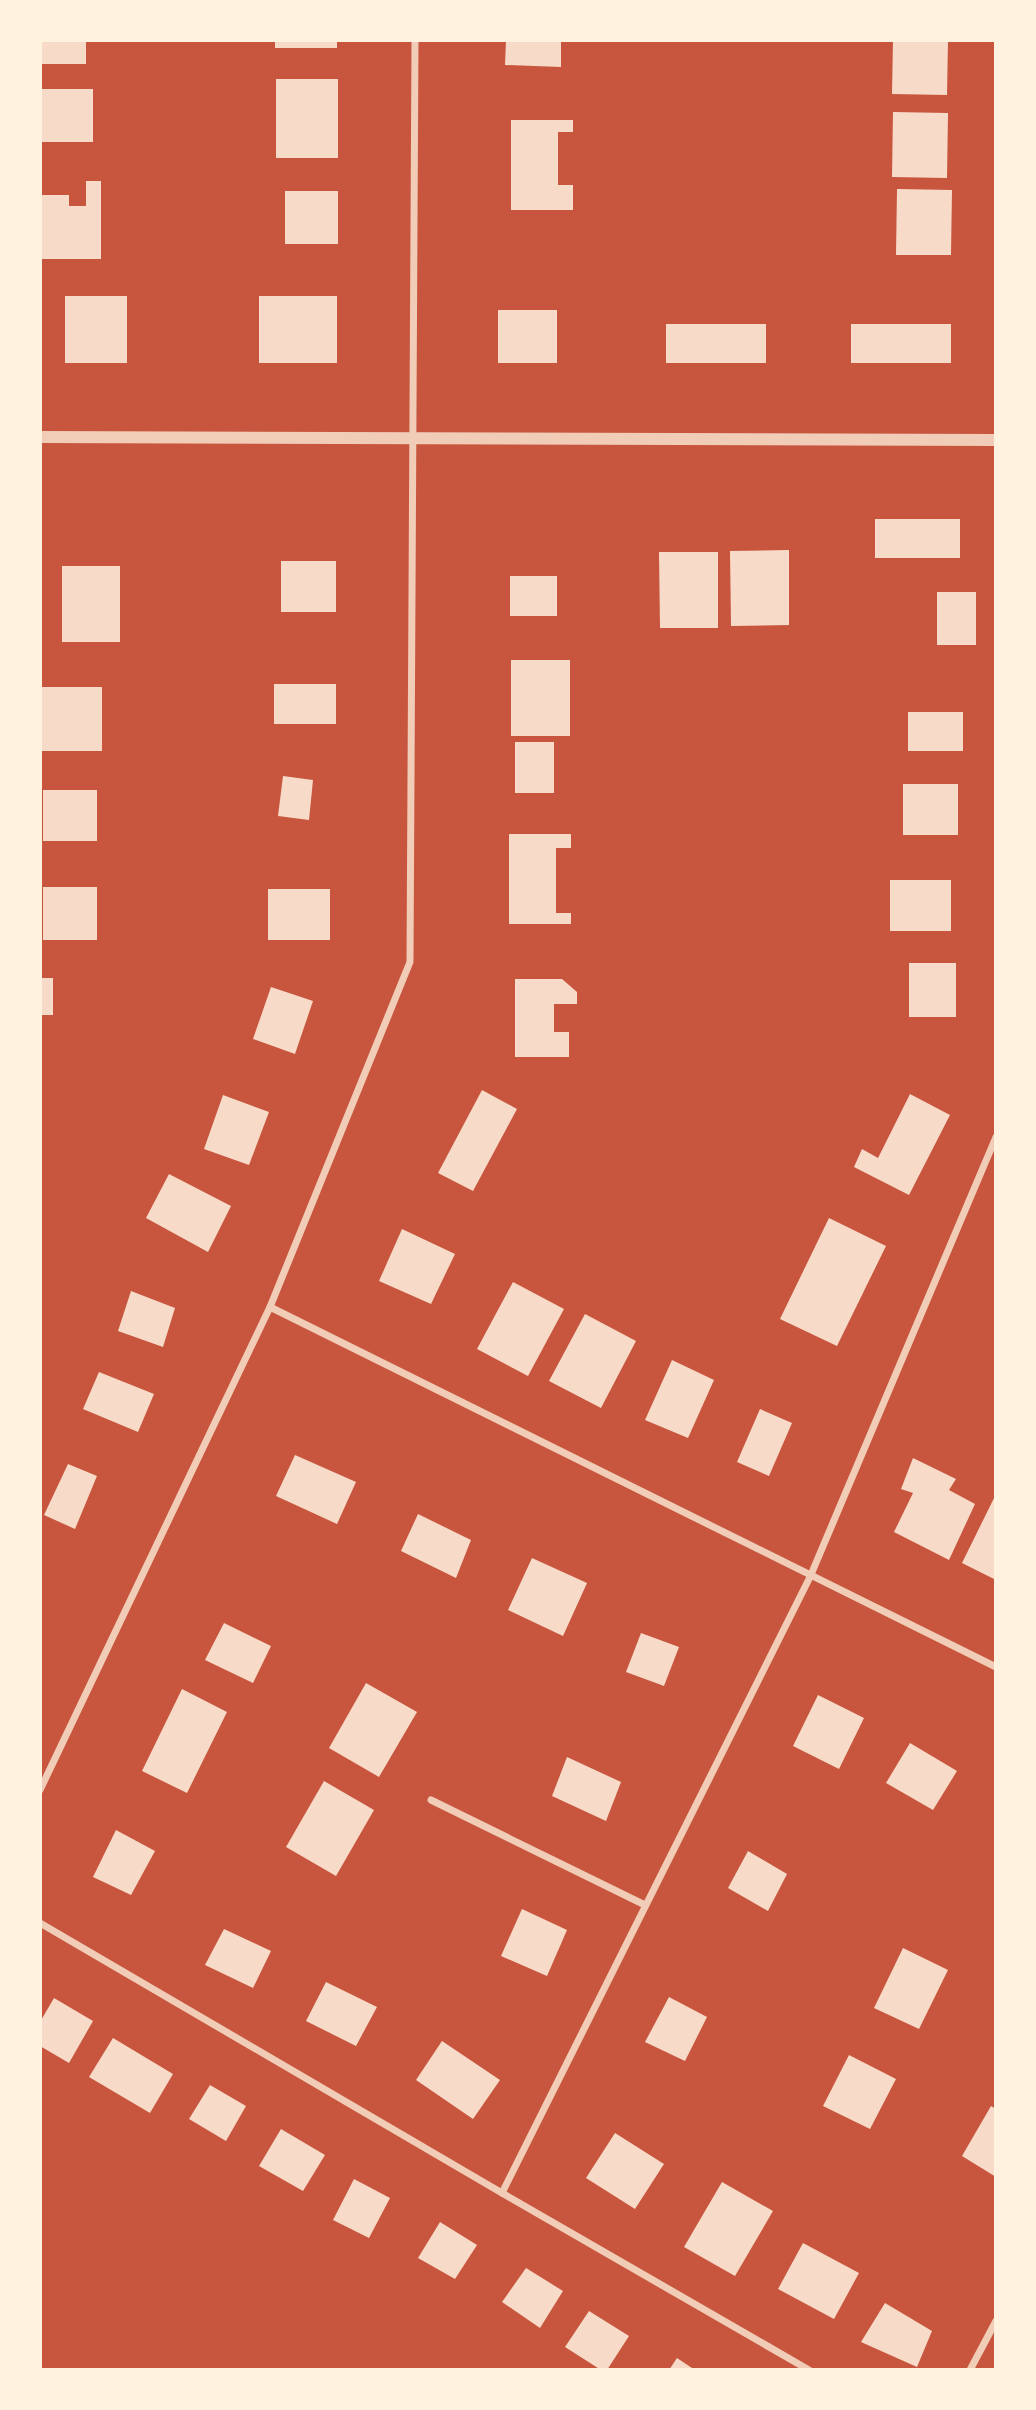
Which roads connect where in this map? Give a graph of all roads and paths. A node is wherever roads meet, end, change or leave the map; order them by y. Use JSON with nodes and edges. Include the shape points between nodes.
{"nodes":[{"id":1,"x":415,"y":40,"type":"edge"},
{"id":2,"x":40,"y":437,"type":"edge"},
{"id":3,"x":414,"y":438,"type":"junction"},
{"id":4,"x":996,"y":440,"type":"edge"},
{"id":5,"x":996,"y":1137,"type":"edge"},
{"id":6,"x":270,"y":1307,"type":"junction"},
{"id":7,"x":810,"y":1577,"type":"junction"},
{"id":8,"x":996,"y":1667,"type":"edge"},
{"id":9,"x":40,"y":1790,"type":"edge"},
{"id":10,"x":431,"y":1800,"type":"dead end"},
{"id":11,"x":645,"y":1905,"type":"junction"},
{"id":12,"x":40,"y":1923,"type":"edge"},
{"id":13,"x":502,"y":2193,"type":"junction"},
{"id":14,"x":996,"y":2321,"type":"edge"},
{"id":15,"x":809,"y":2370,"type":"edge"},
{"id":16,"x":970,"y":2370,"type":"edge"}],
"edges":[{"from":1,"to":3,"type":"street"},
{"from":2,"to":3,"type":"street"},
{"from":3,"to":4,"type":"street"},
{"from":3,"to":6,"type":"street","via":[[410,962]]},
{"from":5,"to":7,"type":"street"},
{"from":6,"to":7,"type":"street"},
{"from":6,"to":9,"type":"street"},
{"from":7,"to":8,"type":"street"},
{"from":7,"to":11,"type":"street"},
{"from":10,"to":11,"type":"street"},
{"from":11,"to":13,"type":"street"},
{"from":12,"to":13,"type":"street"},
{"from":13,"to":15,"type":"street"},
{"from":14,"to":16,"type":"street"}]}
